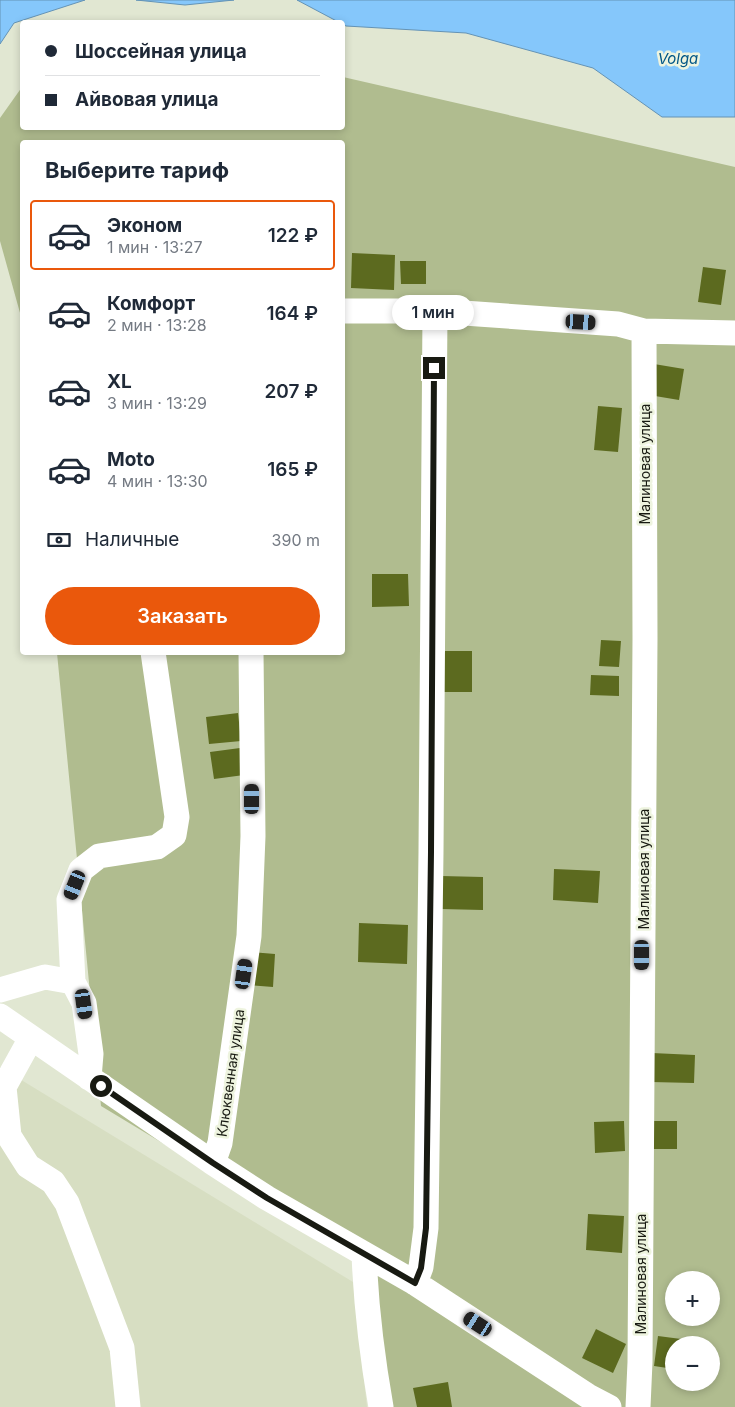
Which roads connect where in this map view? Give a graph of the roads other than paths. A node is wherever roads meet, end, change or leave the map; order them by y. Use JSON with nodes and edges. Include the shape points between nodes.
{"nodes":[{"id":1,"x":345,"y":311,"type":"edge"},
{"id":2,"x":435,"y":311,"type":"junction"},
{"id":3,"x":644,"y":331,"type":"junction"},
{"id":4,"x":735,"y":333,"type":"edge"},
{"id":5,"x":153,"y":655,"type":"edge"},
{"id":6,"x":251,"y":655,"type":"edge"},
{"id":7,"x":73,"y":982,"type":"junction"},
{"id":8,"x":0,"y":990,"type":"edge"},
{"id":9,"x":0,"y":1016,"type":"edge"},
{"id":10,"x":31,"y":1038,"type":"junction"},
{"id":11,"x":89,"y":1078,"type":"junction"},
{"id":12,"x":213,"y":1163,"type":"junction"},
{"id":13,"x":364,"y":1254,"type":"junction"},
{"id":14,"x":415,"y":1283,"type":"junction"},
{"id":15,"x":128,"y":1407,"type":"edge"},
{"id":16,"x":381,"y":1407,"type":"edge"},
{"id":17,"x":609,"y":1407,"type":"edge"},
{"id":18,"x":638,"y":1407,"type":"edge"}],
"edges":[{"from":1,"to":2,"type":"street"},
{"from":2,"to":3,"type":"street","via":[[618,324]]},
{"from":2,"to":14,"type":"street","via":[[426,1228],[421,1268]]},
{"from":3,"to":4,"type":"street"},
{"from":3,"to":18,"type":"street","name":"Малиновая улица","via":[[645,649]]},
{"from":5,"to":7,"type":"street","via":[[177,818],[174,835],[157,847],[99,856],[81,870],[69,900]]},
{"from":6,"to":12,"type":"street","name":"Клюквенная улица","via":[[253,836],[249,936],[220,1143]]},
{"from":7,"to":8,"type":"street","via":[[44,977]]},
{"from":7,"to":11,"type":"street","via":[[84,1004],[91,1054]]},
{"from":9,"to":10,"type":"street"},
{"from":10,"to":11,"type":"street"},
{"from":10,"to":15,"type":"street","via":[[4,1087],[9,1136],[28,1166],[53,1182],[67,1202],[122,1348]]},
{"from":11,"to":12,"type":"street"},
{"from":12,"to":13,"type":"street"},
{"from":13,"to":14,"type":"street"},
{"from":13,"to":16,"type":"street","via":[[372,1354]]},
{"from":14,"to":17,"type":"street"}]}
